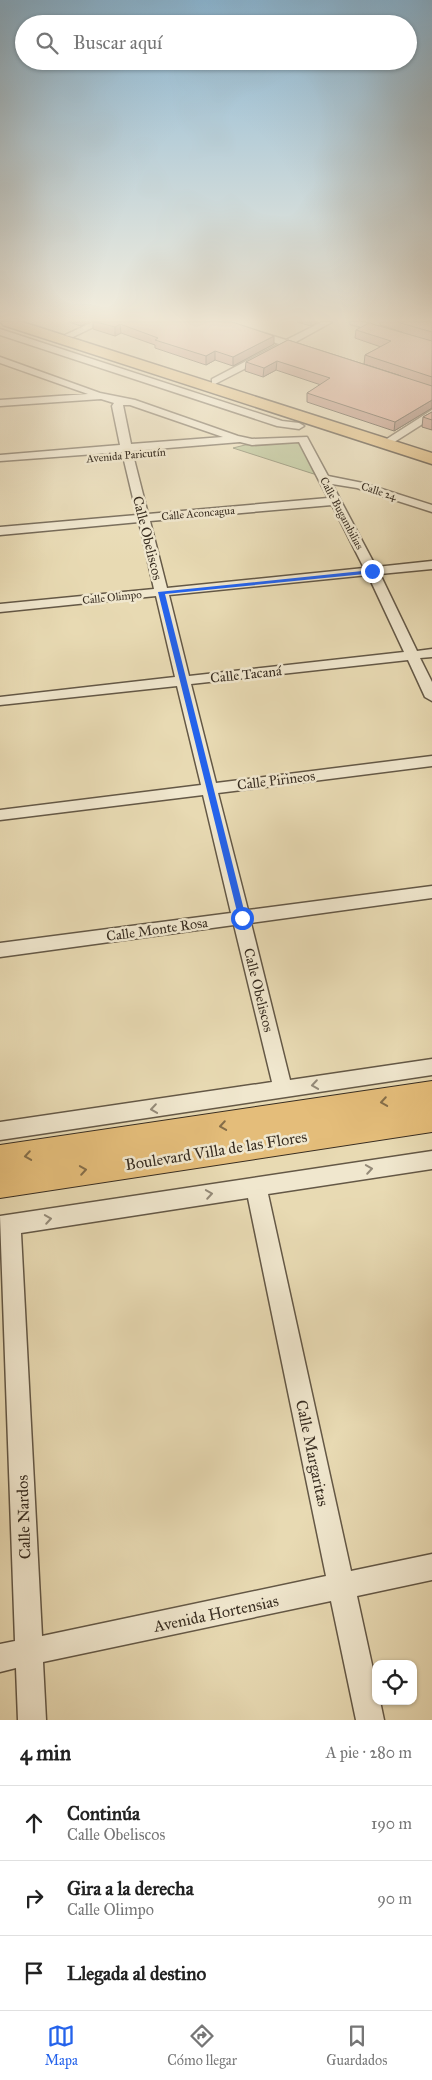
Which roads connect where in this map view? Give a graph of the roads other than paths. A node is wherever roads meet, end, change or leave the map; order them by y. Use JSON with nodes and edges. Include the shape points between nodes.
{"nodes":[{"id":1,"x":21,"y":402,"type":"edge"},
{"id":2,"x":114,"y":402,"type":"edge"},
{"id":3,"x":132,"y":402,"type":"edge"},
{"id":4,"x":215,"y":402,"type":"edge"},
{"id":5,"x":244,"y":402,"type":"edge"},
{"id":6,"x":261,"y":402,"type":"edge"},
{"id":7,"x":0,"y":403,"type":"edge"},
{"id":8,"x":432,"y":413,"type":"edge"},
{"id":9,"x":305,"y":423,"type":"junction"},
{"id":10,"x":339,"y":425,"type":"junction"},
{"id":11,"x":363,"y":437,"type":"junction"},
{"id":12,"x":389,"y":441,"type":"junction"},
{"id":13,"x":245,"y":443,"type":"junction"},
{"id":14,"x":432,"y":451,"type":"edge"},
{"id":15,"x":127,"y":452,"type":"junction"},
{"id":16,"x":0,"y":458,"type":"edge"},
{"id":17,"x":432,"y":459,"type":"edge"},
{"id":18,"x":0,"y":465,"type":"edge"},
{"id":19,"x":324,"y":479,"type":"junction"},
{"id":20,"x":336,"y":501,"type":"junction"},
{"id":21,"x":432,"y":509,"type":"edge"},
{"id":22,"x":144,"y":518,"type":"junction"},
{"id":23,"x":0,"y":531,"type":"edge"},
{"id":24,"x":432,"y":565,"type":"edge"},
{"id":25,"x":372,"y":571,"type":"junction"},
{"id":26,"x":162,"y":592,"type":"junction"},
{"id":27,"x":0,"y":608,"type":"edge"},
{"id":28,"x":432,"y":653,"type":"edge"},
{"id":29,"x":412,"y":655,"type":"junction"},
{"id":30,"x":183,"y":680,"type":"junction"},
{"id":31,"x":432,"y":697,"type":"edge"},
{"id":32,"x":0,"y":701,"type":"edge"},
{"id":33,"x":432,"y":761,"type":"edge"},
{"id":34,"x":210,"y":789,"type":"junction"},
{"id":35,"x":0,"y":815,"type":"edge"},
{"id":36,"x":432,"y":892,"type":"edge"},
{"id":37,"x":242,"y":918,"type":"junction"},
{"id":38,"x":0,"y":950,"type":"edge"},
{"id":39,"x":432,"y":1067,"type":"edge"},
{"id":40,"x":283,"y":1089,"type":"junction"},
{"id":41,"x":432,"y":1095,"type":"edge"},
{"id":42,"x":432,"y":1117,"type":"edge"},
{"id":43,"x":0,"y":1131,"type":"edge"},
{"id":44,"x":0,"y":1160,"type":"edge"},
{"id":45,"x":432,"y":1160,"type":"edge"},
{"id":46,"x":0,"y":1182,"type":"edge"},
{"id":47,"x":256,"y":1187,"type":"junction"},
{"id":48,"x":5,"y":1225,"type":"edge"},
{"id":49,"x":432,"y":1567,"type":"edge"},
{"id":50,"x":342,"y":1586,"type":"junction"},
{"id":51,"x":28,"y":1652,"type":"junction"},
{"id":52,"x":0,"y":1658,"type":"edge"},
{"id":53,"x":32,"y":1720,"type":"edge"},
{"id":54,"x":370,"y":1720,"type":"edge"}],
"edges":[{"from":1,"to":7,"type":"street"},
{"from":2,"to":15,"type":"street","name":"Calle Obeliscos"},
{"from":3,"to":13,"type":"street"},
{"from":4,"to":9,"type":"street","via":[[281,424]]},
{"from":5,"to":9,"type":"main road"},
{"from":6,"to":9,"type":"main road"},
{"from":8,"to":12,"type":"street"},
{"from":9,"to":10,"type":"main road"},
{"from":9,"to":10,"type":"main road"},
{"from":9,"to":11,"type":"main road"},
{"from":9,"to":13,"type":"street","name":"Avenida Paricutín"},
{"from":9,"to":19,"type":"street","name":"Calle Bugambilias"},
{"from":10,"to":11,"type":"main road"},
{"from":10,"to":12,"type":"main road"},
{"from":11,"to":12,"type":"main road"},
{"from":12,"to":14,"type":"main road"},
{"from":12,"to":17,"type":"main road"},
{"from":13,"to":15,"type":"street","name":"Avenida Paricutín"},
{"from":15,"to":16,"type":"street","name":"Avenida Paricutín"},
{"from":15,"to":18,"type":"street","name":"Avenida Paricutín"},
{"from":15,"to":22,"type":"street","name":"Calle Obeliscos"},
{"from":19,"to":20,"type":"street","name":"Calle Bugambilias"},
{"from":19,"to":21,"type":"street","name":"Calle 24","via":[[360,485]]},
{"from":20,"to":22,"type":"street","name":"Calle Aconcagua"},
{"from":20,"to":25,"type":"street","name":"Calle Bugambilias"},
{"from":22,"to":23,"type":"street","name":"Calle Aconcagua"},
{"from":22,"to":26,"type":"street","name":"Calle Obeliscos"},
{"from":24,"to":25,"type":"street","name":"Calle Olimpo"},
{"from":25,"to":26,"type":"street","name":"Calle Olimpo"},
{"from":25,"to":29,"type":"street","name":"Calle Bugambilias"},
{"from":26,"to":27,"type":"street","name":"Calle Olimpo"},
{"from":26,"to":30,"type":"street","name":"Calle Obeliscos"},
{"from":28,"to":29,"type":"street","name":"Calle Tacaná"},
{"from":29,"to":30,"type":"street","name":"Calle Tacaná"},
{"from":29,"to":31,"type":"street","name":"Calle Bugambilias"},
{"from":30,"to":32,"type":"street","name":"Calle Tacaná"},
{"from":30,"to":34,"type":"street","name":"Calle Obeliscos"},
{"from":33,"to":34,"type":"street","name":"Calle Pirineos"},
{"from":34,"to":35,"type":"street","name":"Calle Pirineos"},
{"from":34,"to":37,"type":"street","name":"Calle Obeliscos"},
{"from":36,"to":37,"type":"street","name":"Calle Monte Rosa"},
{"from":37,"to":38,"type":"street","name":"Calle Monte Rosa"},
{"from":37,"to":40,"type":"street","name":"Calle Obeliscos"},
{"from":39,"to":40,"type":"street","one_way":true},
{"from":40,"to":43,"type":"street","one_way":true},
{"from":41,"to":44,"type":"highway","name":"Boulevard Villa de las Flores","one_way":true},
{"from":46,"to":42,"type":"highway","name":"Boulevard Villa de las Flores","one_way":true},
{"from":47,"to":45,"type":"street","one_way":true},
{"from":48,"to":47,"type":"street","one_way":true},
{"from":47,"to":50,"type":"street","name":"Calle Margaritas"},
{"from":48,"to":51,"type":"street","name":"Calle Nardos"},
{"from":49,"to":50,"type":"street","name":"Avenida Hortensias"},
{"from":50,"to":51,"type":"street","name":"Avenida Hortensias"},
{"from":50,"to":54,"type":"street","name":"Calle Margaritas"},
{"from":51,"to":52,"type":"street","name":"Avenida Hortensias"},
{"from":51,"to":53,"type":"street","name":"Calle Nardos"}]}
